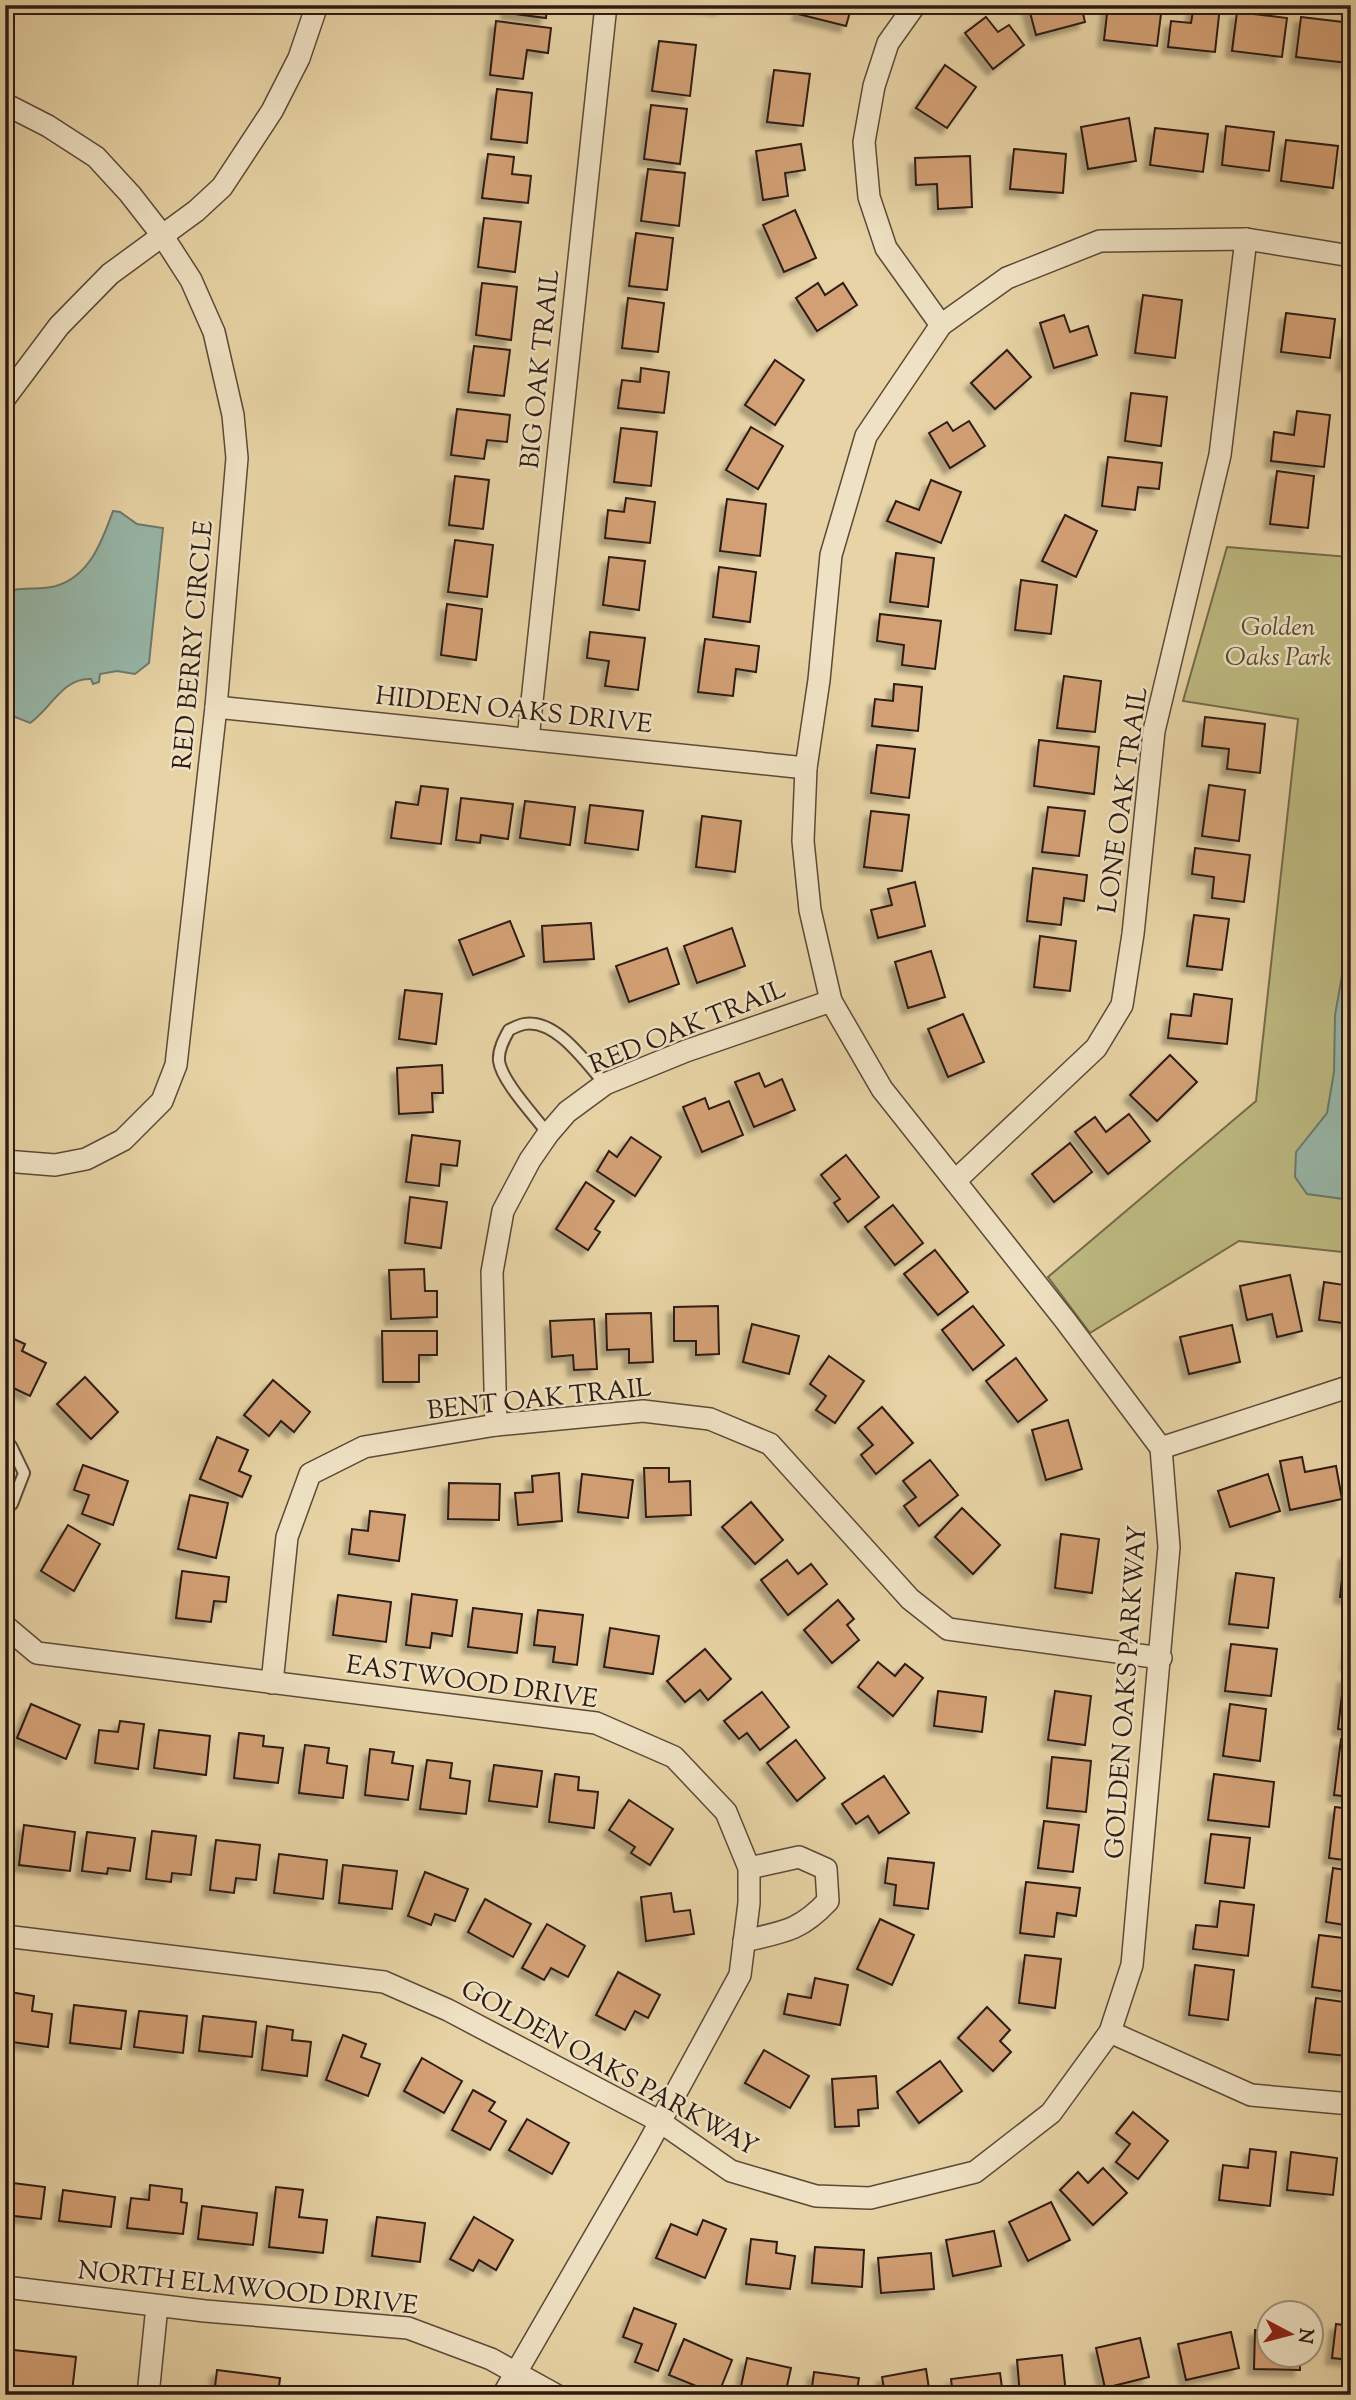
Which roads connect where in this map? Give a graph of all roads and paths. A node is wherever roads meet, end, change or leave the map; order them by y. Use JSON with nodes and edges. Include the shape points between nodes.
{"nodes":[{"id":1,"x":317,"y":5,"type":"edge"},
{"id":2,"x":606,"y":5,"type":"edge"},
{"id":3,"x":915,"y":5,"type":"edge"},
{"id":4,"x":5,"y":104,"type":"edge"},
{"id":5,"x":162,"y":235,"type":"junction"},
{"id":6,"x":1246,"y":239,"type":"junction"},
{"id":7,"x":1351,"y":256,"type":"edge"},
{"id":8,"x":941,"y":326,"type":"junction"},
{"id":9,"x":5,"y":398,"type":"edge"},
{"id":10,"x":216,"y":707,"type":"junction"},
{"id":11,"x":528,"y":739,"type":"junction"},
{"id":12,"x":806,"y":768,"type":"junction"},
{"id":13,"x":831,"y":1001,"type":"junction"},
{"id":14,"x":604,"y":1084,"type":"junction"},
{"id":15,"x":548,"y":1134,"type":"junction"},
{"id":16,"x":5,"y":1161,"type":"edge"},
{"id":17,"x":955,"y":1181,"type":"junction"},
{"id":18,"x":1351,"y":1386,"type":"edge"},
{"id":19,"x":496,"y":1426,"type":"junction"},
{"id":20,"x":5,"y":1445,"type":"edge"},
{"id":21,"x":1161,"y":1448,"type":"junction"},
{"id":22,"x":5,"y":1509,"type":"edge"},
{"id":23,"x":5,"y":1626,"type":"edge"},
{"id":24,"x":1161,"y":1658,"type":"junction"},
{"id":25,"x":272,"y":1683,"type":"junction"},
{"id":26,"x":749,"y":1868,"type":"junction"},
{"id":27,"x":5,"y":1936,"type":"edge"},
{"id":28,"x":744,"y":1941,"type":"junction"},
{"id":29,"x":1110,"y":2032,"type":"junction"},
{"id":30,"x":1351,"y":2104,"type":"edge"},
{"id":31,"x":659,"y":2121,"type":"junction"},
{"id":32,"x":5,"y":2287,"type":"edge"},
{"id":33,"x":158,"y":2306,"type":"junction"},
{"id":34,"x":516,"y":2372,"type":"junction"},
{"id":35,"x":148,"y":2395,"type":"edge"},
{"id":36,"x":503,"y":2395,"type":"edge"},
{"id":37,"x":556,"y":2395,"type":"edge"}],
"edges":[{"from":1,"to":5,"type":"street","via":[[299,58],[272,111],[222,187]]},
{"from":2,"to":11,"type":"street","name":"BIG OAK TRAIL"},
{"from":3,"to":8,"type":"street","via":[[888,43],[863,142],[869,197],[886,248]]},
{"from":4,"to":5,"type":"street","name":"RED BERRY CIRCLE","via":[[96,157]]},
{"from":5,"to":9,"type":"street","via":[[110,274],[59,326]]},
{"from":5,"to":10,"type":"street","name":"RED BERRY CIRCLE","via":[[191,280],[214,332],[233,415],[237,458]]},
{"from":6,"to":7,"type":"street"},
{"from":6,"to":8,"type":"street","via":[[1100,241],[1007,278]]},
{"from":6,"to":17,"type":"street","name":"LONE OAK TRAIL","via":[[1220,455],[1154,731],[1122,1005],[1096,1048]]},
{"from":8,"to":12,"type":"street","via":[[866,436],[831,555]]},
{"from":10,"to":11,"type":"street","name":"HIDDEN OAKS DRIVE"},
{"from":10,"to":16,"type":"street","name":"RED BERRY CIRCLE","via":[[176,1065],[162,1101],[124,1140],[86,1159],[55,1165]]},
{"from":11,"to":12,"type":"street","name":"HIDDEN OAKS DRIVE"},
{"from":12,"to":13,"type":"street","via":[[804,855],[810,910]]},
{"from":13,"to":14,"type":"street","name":"RED OAK TRAIL"},
{"from":13,"to":17,"type":"street","via":[[882,1089]]},
{"from":14,"to":15,"type":"street","name":"RED OAK TRAIL","via":[[567,1112]]},
{"from":14,"to":15,"type":"lane","via":[[567,1040],[545,1027],[526,1023],[509,1030],[499,1058],[502,1071]]},
{"from":15,"to":19,"type":"street","name":"RED OAK TRAIL","via":[[503,1211],[494,1260]]},
{"from":17,"to":21,"type":"street"},
{"from":18,"to":21,"type":"street"},
{"from":19,"to":24,"type":"street","name":"BENT OAK TRAIL","via":[[643,1410],[710,1419],[770,1444],[910,1599],[948,1629]]},
{"from":19,"to":25,"type":"street","name":"BENT OAK TRAIL","via":[[364,1447],[310,1474],[288,1537]]},
{"from":20,"to":22,"type":"lane","via":[[11,1446],[24,1473],[12,1504]]},
{"from":21,"to":24,"type":"street","name":"GOLDEN OAKS PARKWAY","via":[[1169,1547]]},
{"from":23,"to":25,"type":"street","name":"EASTWOOD DRIVE","via":[[37,1653]]},
{"from":24,"to":29,"type":"street","name":"GOLDEN OAKS PARKWAY","via":[[1132,1965]]},
{"from":25,"to":26,"type":"street","name":"EASTWOOD DRIVE","via":[[596,1723],[674,1757],[726,1812]]},
{"from":26,"to":28,"type":"street","name":"EASTWOOD DRIVE"},
{"from":26,"to":28,"type":"street","via":[[799,1857],[826,1869],[828,1901],[792,1930]]},
{"from":27,"to":31,"type":"street","name":"GOLDEN OAKS PARKWAY","via":[[384,1982],[449,2010]]},
{"from":28,"to":31,"type":"street","name":"EASTWOOD DRIVE","via":[[740,1975]]},
{"from":29,"to":30,"type":"street","via":[[1251,2095]]},
{"from":29,"to":31,"type":"street","name":"GOLDEN OAKS PARKWAY","via":[[1051,2113],[975,2172],[870,2198],[816,2196],[731,2171]]},
{"from":31,"to":34,"type":"street","name":"EASTWOOD DRIVE"},
{"from":32,"to":33,"type":"street","name":"NORTH ELMWOOD DRIVE"},
{"from":33,"to":34,"type":"street","name":"NORTH ELMWOOD DRIVE","via":[[408,2328]]},
{"from":33,"to":35,"type":"street"},
{"from":34,"to":36,"type":"street","name":"EASTWOOD DRIVE"},
{"from":34,"to":37,"type":"street","name":"NORTH ELMWOOD DRIVE"}]}
